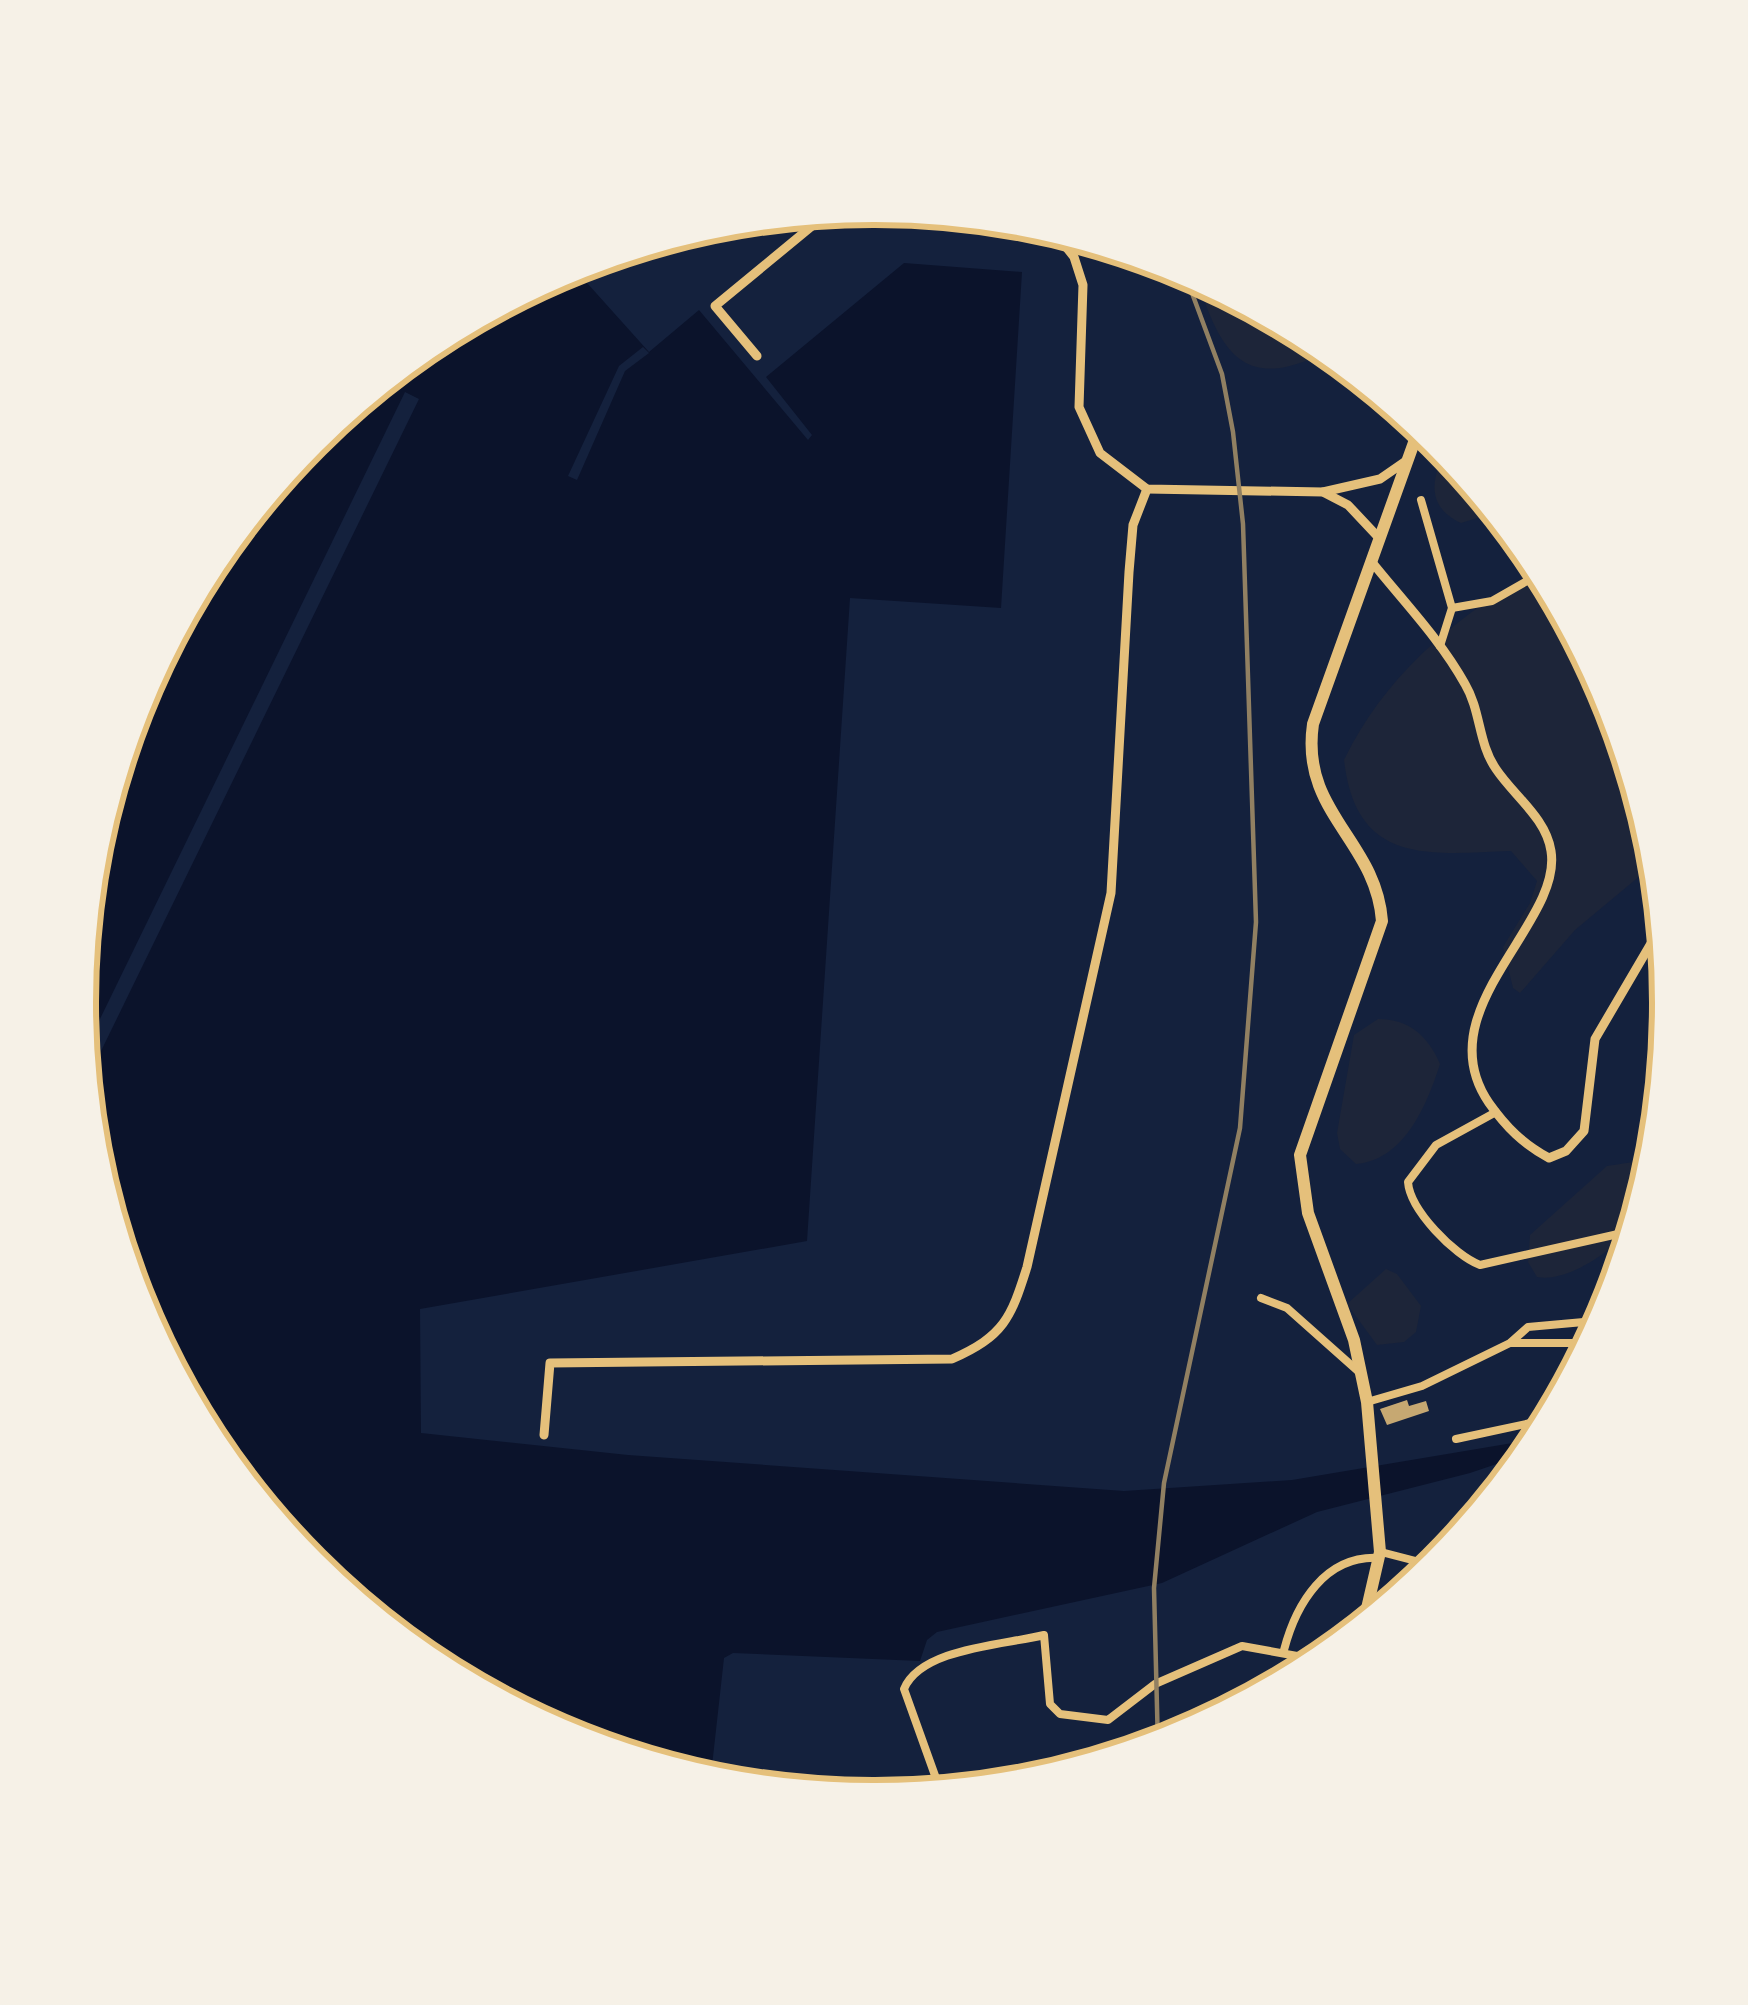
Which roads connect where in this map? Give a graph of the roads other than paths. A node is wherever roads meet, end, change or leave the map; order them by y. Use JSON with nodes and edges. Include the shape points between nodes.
{"nodes":[{"id":1,"x":810,"y":227,"type":"edge"},
{"id":2,"x":1068,"y":249,"type":"edge"},
{"id":3,"x":757,"y":356,"type":"dead end"},
{"id":4,"x":1414,"y":443,"type":"edge"},
{"id":5,"x":1409,"y":458,"type":"junction"},
{"id":6,"x":1148,"y":489,"type":"junction"},
{"id":7,"x":1323,"y":492,"type":"junction"},
{"id":8,"x":1421,"y":500,"type":"dead end"},
{"id":9,"x":1379,"y":538,"type":"junction"},
{"id":10,"x":1371,"y":561,"type":"junction"},
{"id":11,"x":1527,"y":581,"type":"dead end"},
{"id":12,"x":1452,"y":608,"type":"junction"},
{"id":13,"x":1440,"y":646,"type":"junction"},
{"id":14,"x":1649,"y":946,"type":"edge"},
{"id":15,"x":1496,"y":1112,"type":"junction"},
{"id":16,"x":1616,"y":1234,"type":"edge"},
{"id":17,"x":1261,"y":1298,"type":"dead end"},
{"id":18,"x":1583,"y":1322,"type":"edge"},
{"id":19,"x":1574,"y":1342,"type":"edge"},
{"id":20,"x":1510,"y":1343,"type":"junction"},
{"id":21,"x":1361,"y":1374,"type":"junction"},
{"id":22,"x":1367,"y":1402,"type":"junction"},
{"id":23,"x":1528,"y":1424,"type":"edge"},
{"id":24,"x":544,"y":1435,"type":"dead end"},
{"id":25,"x":1456,"y":1439,"type":"dead end"},
{"id":26,"x":1379,"y":1555,"type":"junction"},
{"id":27,"x":1414,"y":1562,"type":"edge"},
{"id":28,"x":1368,"y":1603,"type":"edge"},
{"id":29,"x":1284,"y":1650,"type":"junction"},
{"id":30,"x":1298,"y":1654,"type":"edge"},
{"id":31,"x":936,"y":1778,"type":"edge"}],
"edges":[{"from":1,"to":3,"type":"street","via":[[715,306]]},
{"from":2,"to":6,"type":"street","via":[[1082,285],[1085,428],[1100,453]]},
{"from":4,"to":5,"type":"highway"},
{"from":5,"to":7,"type":"street","via":[[1380,478]]},
{"from":5,"to":9,"type":"highway"},
{"from":6,"to":7,"type":"street"},
{"from":6,"to":24,"type":"street","via":[[1133,525],[1112,893],[1010,1319],[982,1346],[934,1360],[550,1363]]},
{"from":7,"to":9,"type":"street"},
{"from":8,"to":12,"type":"street"},
{"from":9,"to":10,"type":"highway"},
{"from":10,"to":13,"type":"street"},
{"from":10,"to":21,"type":"highway","via":[[1309,752],[1323,805],[1369,866],[1382,921],[1300,1156],[1308,1213]]},
{"from":11,"to":12,"type":"street","via":[[1492,601]]},
{"from":12,"to":13,"type":"street"},
{"from":13,"to":15,"type":"street","via":[[1466,685],[1495,768],[1543,827],[1552,854],[1547,883],[1484,999],[1472,1039],[1479,1088]]},
{"from":14,"to":15,"type":"street","via":[[1594,1039],[1584,1131],[1566,1151],[1549,1157],[1523,1144]]},
{"from":15,"to":16,"type":"street","via":[[1436,1145],[1408,1182],[1419,1209],[1468,1259],[1480,1265]]},
{"from":17,"to":21,"type":"street","via":[[1287,1308]]},
{"from":18,"to":20,"type":"street","via":[[1528,1327]]},
{"from":19,"to":20,"type":"street"},
{"from":20,"to":22,"type":"street","via":[[1422,1386]]},
{"from":21,"to":22,"type":"highway"},
{"from":22,"to":26,"type":"highway"},
{"from":23,"to":25,"type":"street"},
{"from":26,"to":27,"type":"street"},
{"from":26,"to":28,"type":"highway"},
{"from":26,"to":29,"type":"street","via":[[1350,1559],[1306,1595]]},
{"from":29,"to":30,"type":"street"},
{"from":29,"to":31,"type":"street","via":[[1243,1646],[1214,1655],[1133,1696],[1108,1720],[1060,1714],[1050,1704],[1043,1635],[928,1663],[904,1689]]}]}
